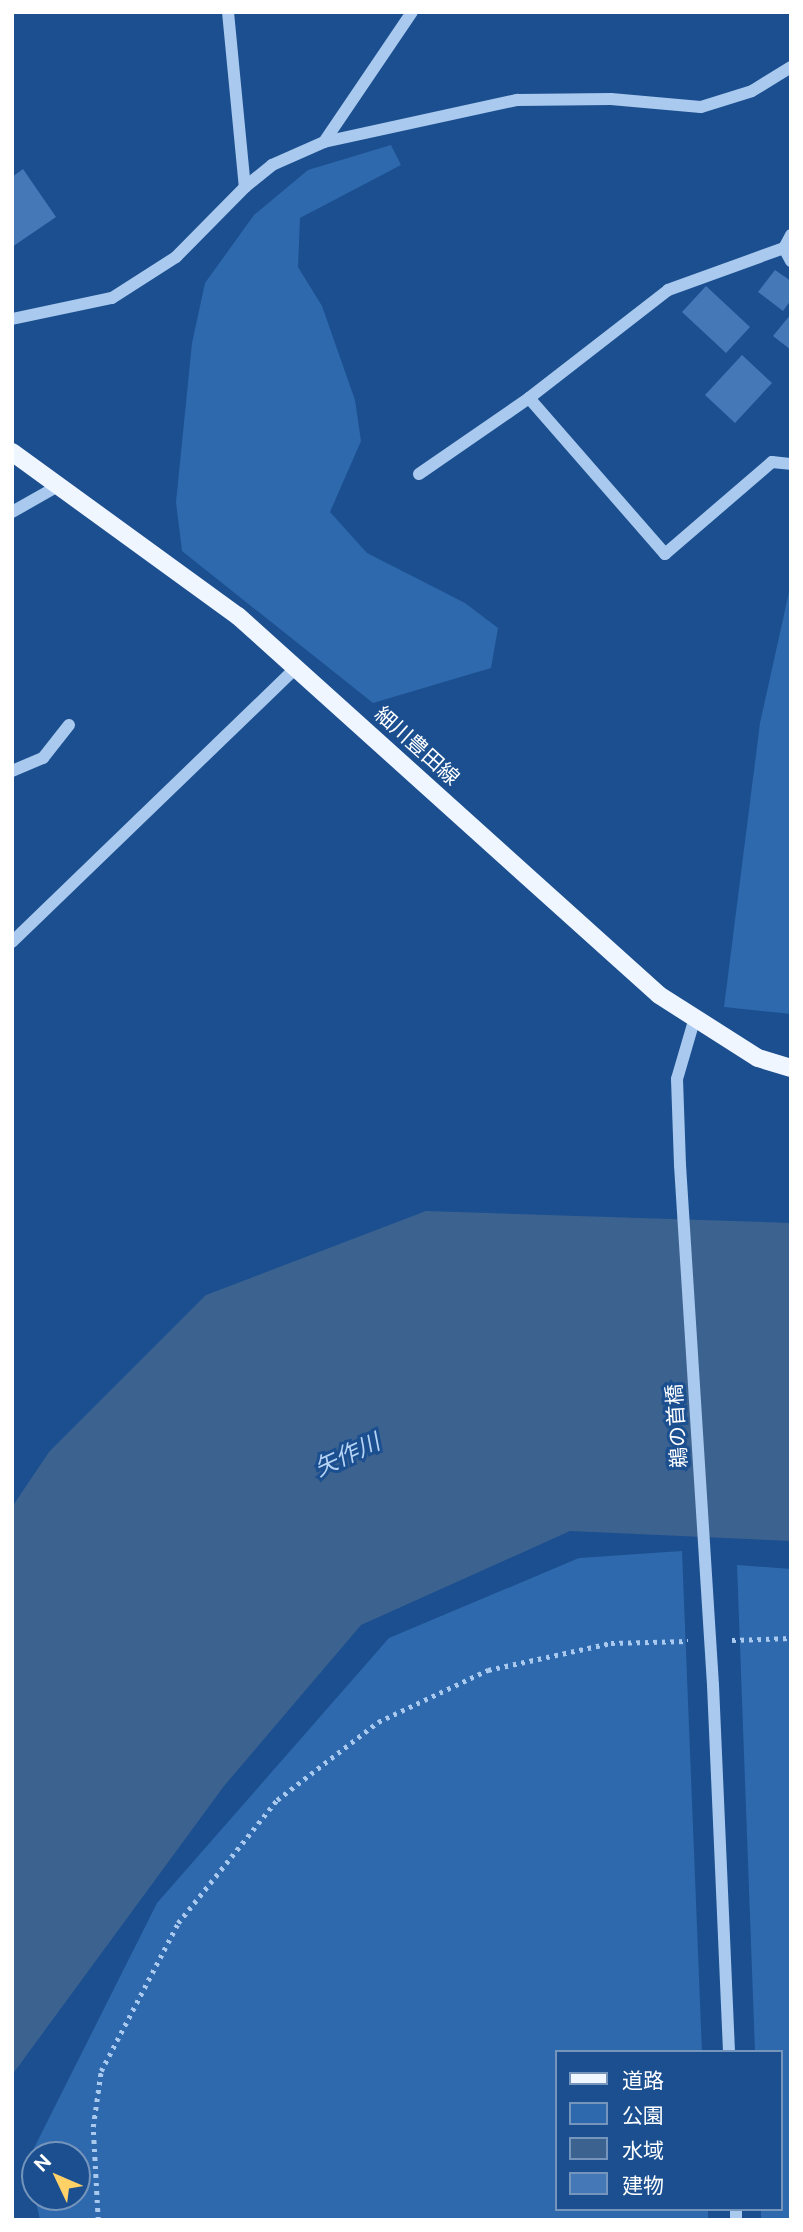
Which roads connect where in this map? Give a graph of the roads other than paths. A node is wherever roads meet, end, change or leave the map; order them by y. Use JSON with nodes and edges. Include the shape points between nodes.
{"nodes":[{"id":1,"x":228,"y":12,"type":"edge"},
{"id":2,"x":412,"y":12,"type":"edge"},
{"id":3,"x":791,"y":67,"type":"edge"},
{"id":4,"x":324,"y":142,"type":"junction"},
{"id":5,"x":244,"y":187,"type":"junction"},
{"id":6,"x":791,"y":235,"type":"edge"},
{"id":7,"x":784,"y":248,"type":"junction"},
{"id":8,"x":791,"y":261,"type":"edge"},
{"id":9,"x":12,"y":320,"type":"edge"},
{"id":10,"x":529,"y":398,"type":"junction"},
{"id":11,"x":12,"y":452,"type":"edge"},
{"id":12,"x":791,"y":464,"type":"edge"},
{"id":13,"x":419,"y":474,"type":"dead end"},
{"id":14,"x":58,"y":486,"type":"junction"},
{"id":15,"x":12,"y":512,"type":"edge"},
{"id":16,"x":296,"y":668,"type":"junction"},
{"id":17,"x":69,"y":725,"type":"dead end"},
{"id":18,"x":12,"y":771,"type":"edge"},
{"id":19,"x":12,"y":942,"type":"edge"},
{"id":20,"x":694,"y":1021,"type":"junction"},
{"id":21,"x":791,"y":1068,"type":"edge"},
{"id":22,"x":729,"y":2050,"type":"edge"}],
"edges":[{"from":1,"to":5,"type":"street"},
{"from":2,"to":4,"type":"street"},
{"from":3,"to":4,"type":"street","via":[[752,91],[701,107],[611,99],[517,100]]},
{"from":4,"to":5,"type":"street","via":[[272,165]]},
{"from":5,"to":9,"type":"street","via":[[176,257],[112,298]]},
{"from":6,"to":7,"type":"street"},
{"from":7,"to":8,"type":"street"},
{"from":7,"to":10,"type":"street","via":[[668,290]]},
{"from":10,"to":12,"type":"street","via":[[665,554],[772,462]]},
{"from":10,"to":13,"type":"street"},
{"from":11,"to":14,"type":"main road","name":"細川豊田線"},
{"from":14,"to":15,"type":"street"},
{"from":14,"to":16,"type":"main road","name":"細川豊田線","via":[[238,616]]},
{"from":16,"to":19,"type":"street"},
{"from":16,"to":20,"type":"main road","name":"細川豊田線"},
{"from":17,"to":18,"type":"street","via":[[43,758]]},
{"from":20,"to":21,"type":"main road","name":"細川豊田線","via":[[758,1058]]},
{"from":20,"to":22,"type":"street","name":"鵜の首橋","bridge":true,"via":[[677,1079],[713,1685]]}]}
